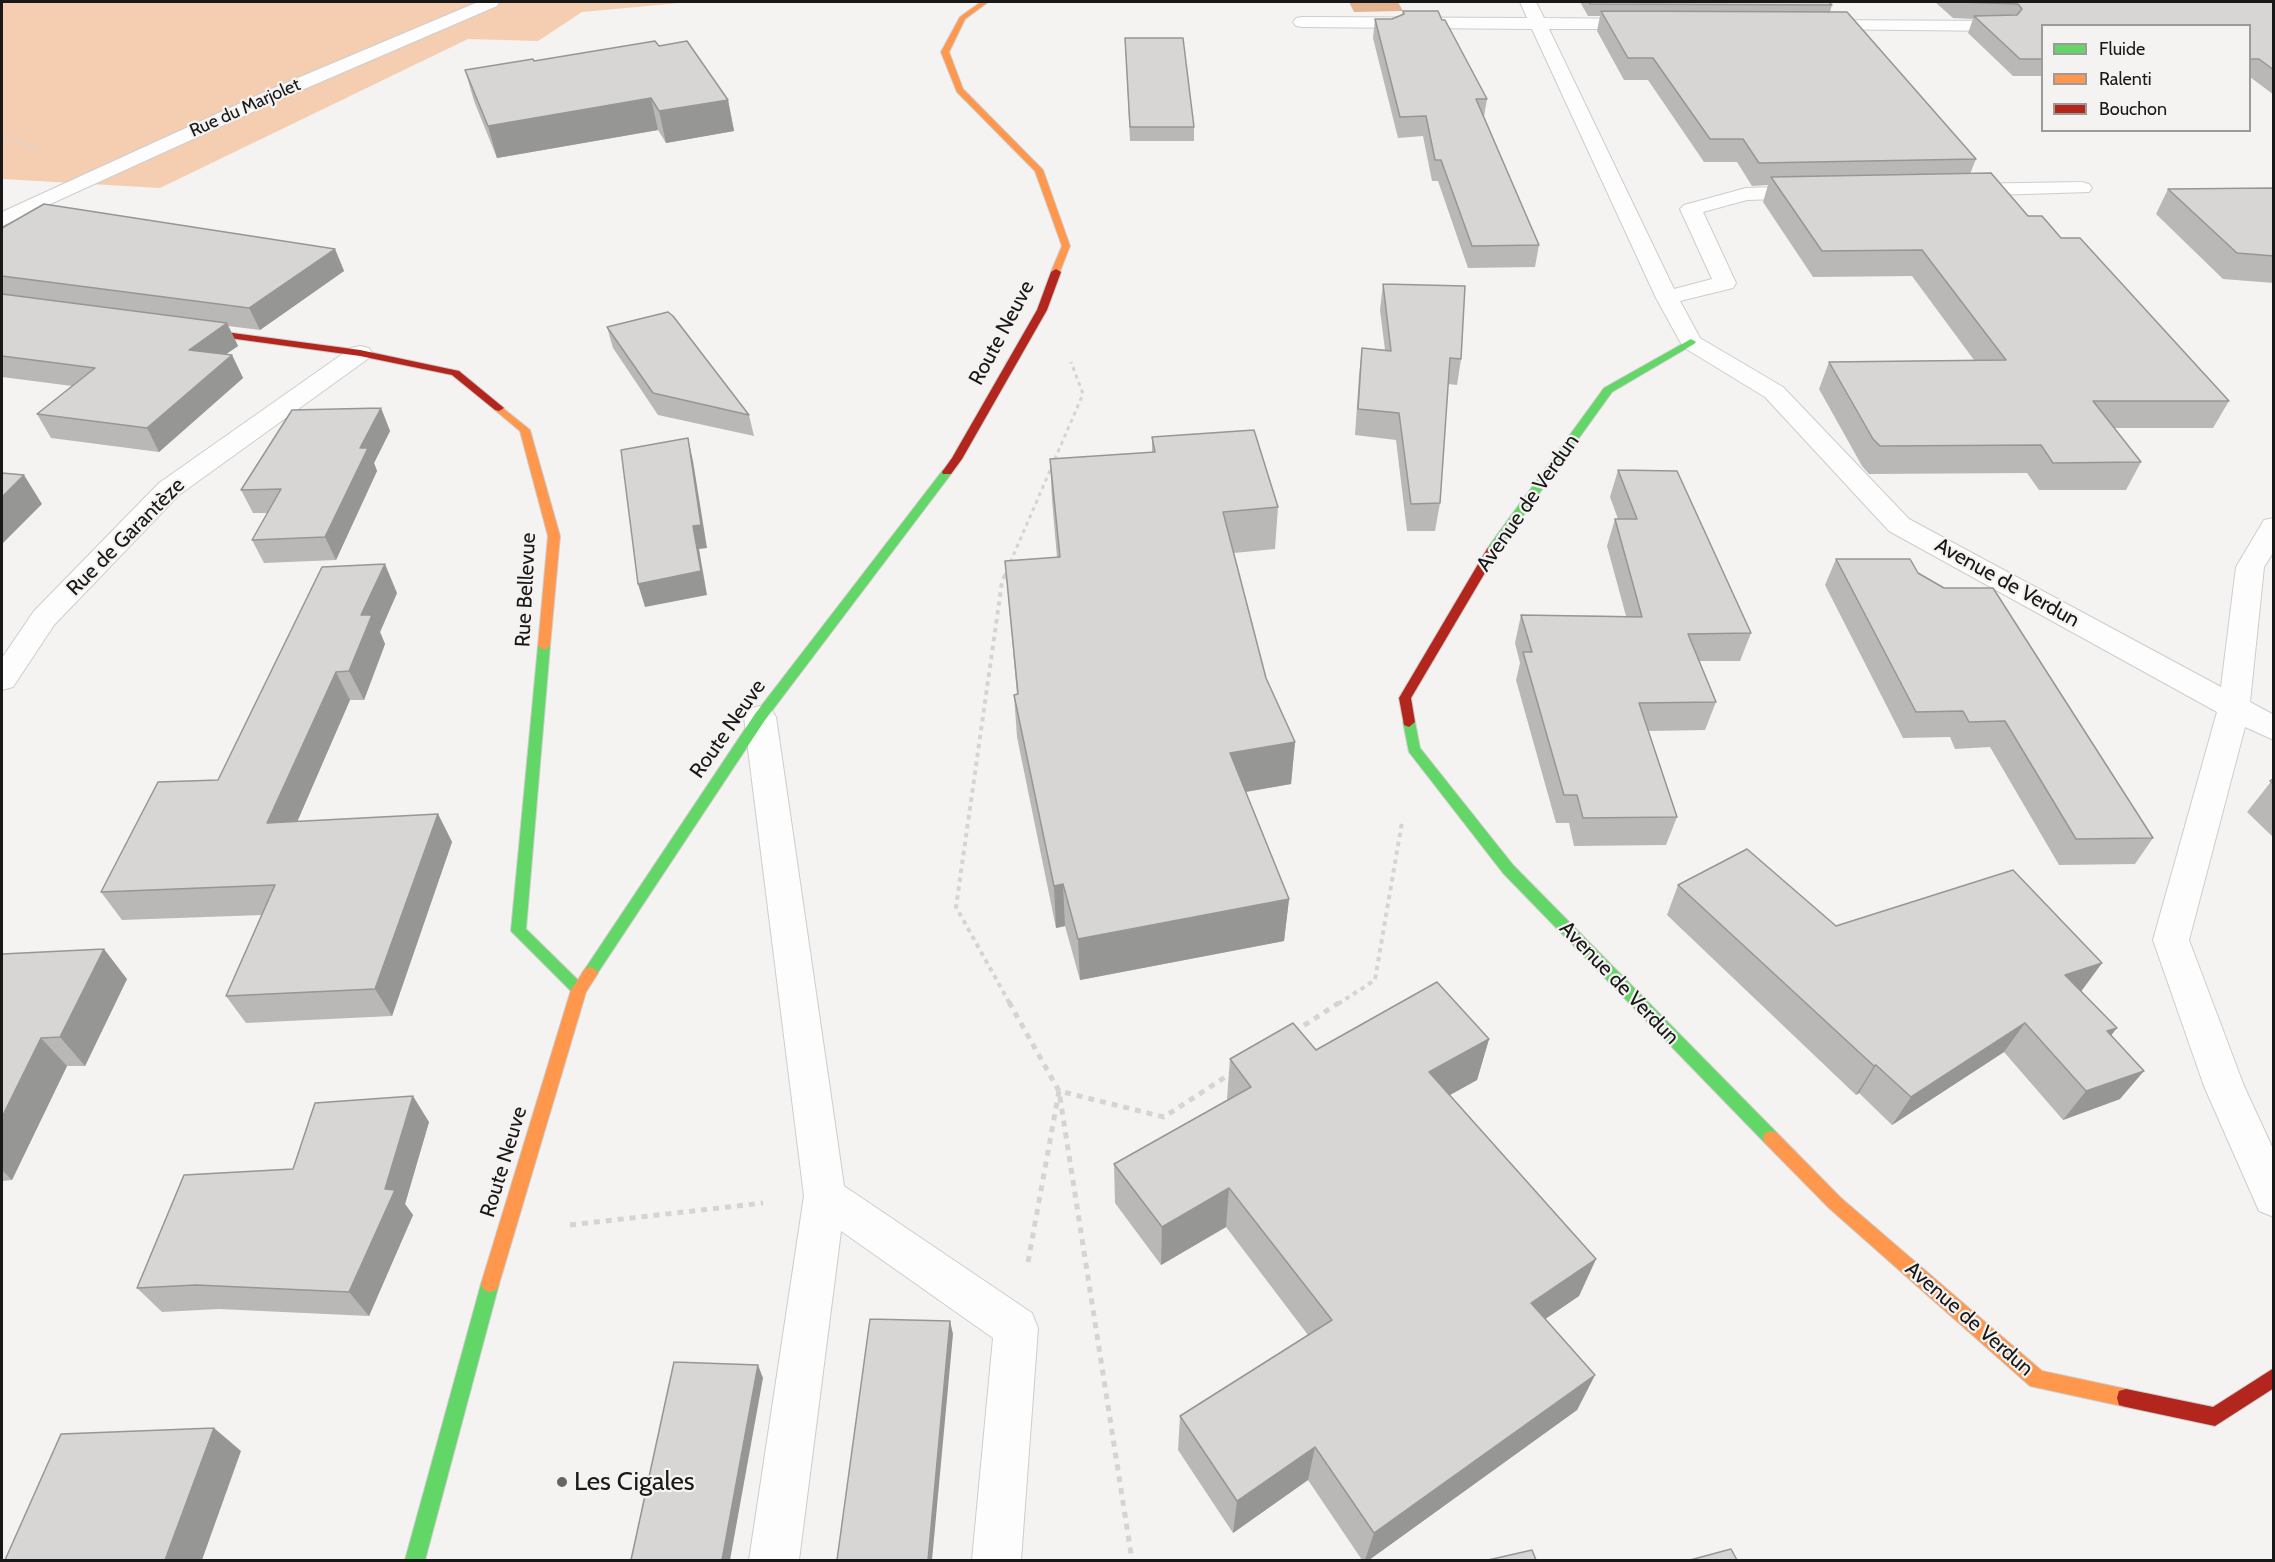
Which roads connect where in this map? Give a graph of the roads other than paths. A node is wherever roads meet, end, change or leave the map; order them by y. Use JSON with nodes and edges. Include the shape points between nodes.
{"nodes":[{"id":1,"x":491,"y":2,"type":"edge"},
{"id":2,"x":985,"y":2,"type":"edge"},
{"id":3,"x":1533,"y":12,"type":"edge"},
{"id":4,"x":1302,"y":22,"type":"dead end"},
{"id":5,"x":1658,"y":24,"type":"edge"},
{"id":6,"x":1801,"y":25,"type":"edge"},
{"id":7,"x":2004,"y":26,"type":"edge"},
{"id":8,"x":2082,"y":188,"type":"dead end"},
{"id":9,"x":1943,"y":190,"type":"edge"},
{"id":10,"x":1827,"y":192,"type":"edge"},
{"id":11,"x":2,"y":220,"type":"edge"},
{"id":12,"x":1667,"y":298,"type":"junction"},
{"id":13,"x":175,"y":328,"type":"edge"},
{"id":14,"x":1691,"y":342,"type":"junction"},
{"id":15,"x":360,"y":353,"type":"junction"},
{"id":16,"x":2274,"y":526,"type":"edge"},
{"id":17,"x":2,"y":680,"type":"edge"},
{"id":18,"x":2234,"y":707,"type":"junction"},
{"id":19,"x":760,"y":717,"type":"junction"},
{"id":20,"x":2274,"y":729,"type":"edge"},
{"id":21,"x":579,"y":990,"type":"junction"},
{"id":22,"x":825,"y":1196,"type":"junction"},
{"id":23,"x":2274,"y":1198,"type":"edge"},
{"id":24,"x":2274,"y":1377,"type":"edge"},
{"id":25,"x":415,"y":1560,"type":"edge"},
{"id":26,"x":774,"y":1560,"type":"edge"},
{"id":27,"x":997,"y":1560,"type":"edge"}],
"edges":[{"from":1,"to":11,"type":"street","name":"Rue du Marjolet","via":[[274,94]]},
{"from":2,"to":19,"type":"street","name":"Route Neuve","via":[[962,18],[945,52],[960,90],[1039,170],[1066,246],[1042,310],[957,459]]},
{"from":3,"to":4,"type":"street"},
{"from":3,"to":5,"type":"street"},
{"from":3,"to":12,"type":"street"},
{"from":6,"to":7,"type":"street"},
{"from":8,"to":9,"type":"street"},
{"from":10,"to":12,"type":"street","via":[[1746,194],[1691,209],[1725,283]]},
{"from":12,"to":14,"type":"street"},
{"from":13,"to":15,"type":"street","name":"Rue Bellevue"},
{"from":14,"to":18,"type":"street","name":"Avenue de Verdun","via":[[1774,392],[1899,525]]},
{"from":14,"to":24,"type":"street","name":"Avenue de Verdun","via":[[1608,390],[1489,555],[1405,698],[1414,750],[1508,869],[1835,1203],[2037,1379],[2215,1417]]},
{"from":15,"to":17,"type":"street","name":"Rue de Garantèze","via":[[169,489],[44,618]]},
{"from":15,"to":21,"type":"street","name":"Rue Bellevue","via":[[455,373],[525,430],[554,536],[518,931]]},
{"from":16,"to":18,"type":"street","via":[[2250,567]]},
{"from":18,"to":20,"type":"street","name":"Avenue de Verdun"},
{"from":18,"to":23,"type":"street","via":[[2171,940],[2224,1086]]},
{"from":19,"to":21,"type":"street","name":"Route Neuve"},
{"from":19,"to":22,"type":"street"},
{"from":21,"to":25,"type":"street","name":"Route Neuve","via":[[504,1233]]},
{"from":22,"to":26,"type":"street"},
{"from":22,"to":27,"type":"street","via":[[1016,1328]]}]}
